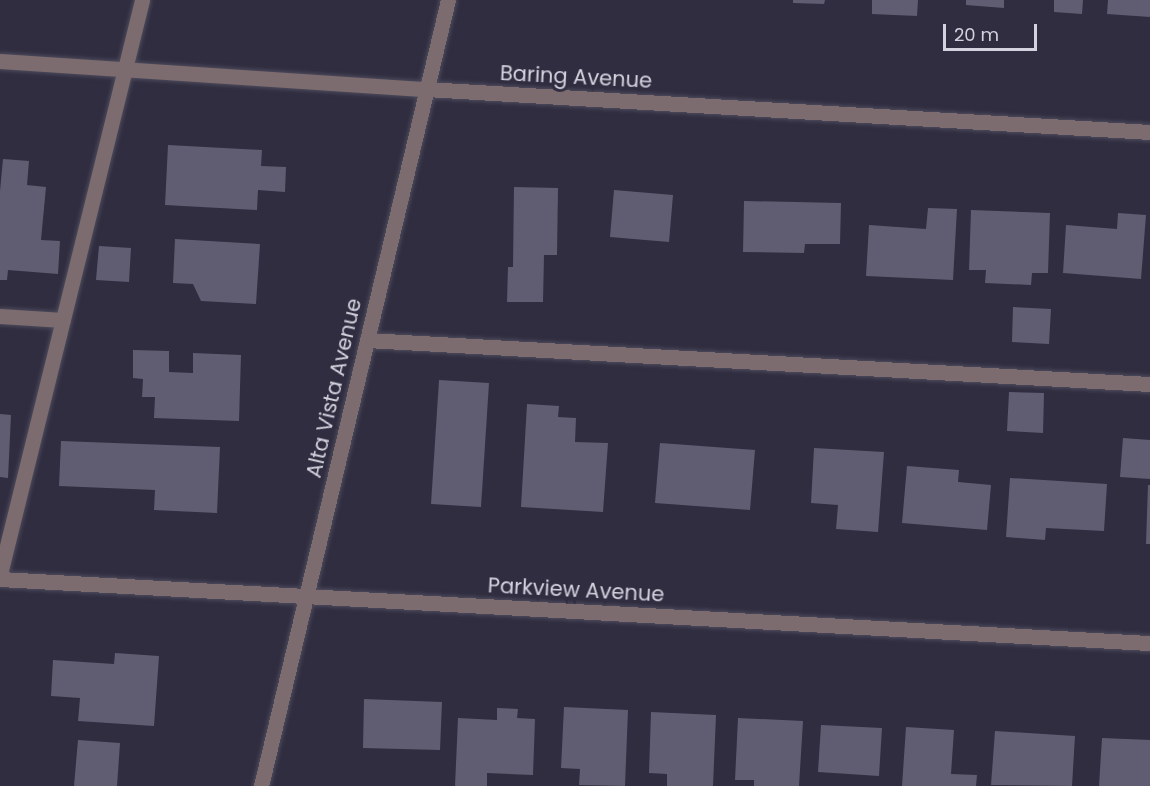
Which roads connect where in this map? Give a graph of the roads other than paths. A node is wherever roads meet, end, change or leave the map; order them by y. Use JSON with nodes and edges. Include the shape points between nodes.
{"nodes":[{"id":1,"x":142,"y":0,"type":"edge"},
{"id":2,"x":448,"y":0,"type":"edge"},
{"id":3,"x":0,"y":61,"type":"edge"},
{"id":4,"x":125,"y":69,"type":"junction"},
{"id":5,"x":426,"y":89,"type":"junction"},
{"id":6,"x":1150,"y":132,"type":"edge"},
{"id":7,"x":0,"y":316,"type":"edge"},
{"id":8,"x":63,"y":320,"type":"junction"},
{"id":9,"x":367,"y":340,"type":"junction"},
{"id":10,"x":1150,"y":384,"type":"edge"},
{"id":11,"x":0,"y":574,"type":"edge"},
{"id":12,"x":0,"y":579,"type":"edge"},
{"id":13,"x":307,"y":596,"type":"junction"},
{"id":14,"x":1150,"y":644,"type":"edge"},
{"id":15,"x":261,"y":786,"type":"edge"}],
"edges":[{"from":1,"to":4,"type":"street"},
{"from":2,"to":5,"type":"street","name":"Alta Vista Avenue"},
{"from":3,"to":4,"type":"street","name":"Baring Avenue"},
{"from":4,"to":5,"type":"street","name":"Baring Avenue"},
{"from":4,"to":8,"type":"street"},
{"from":5,"to":6,"type":"street","name":"Baring Avenue"},
{"from":5,"to":9,"type":"street","name":"Alta Vista Avenue"},
{"from":7,"to":8,"type":"street"},
{"from":8,"to":11,"type":"street"},
{"from":9,"to":10,"type":"street"},
{"from":9,"to":13,"type":"street","name":"Alta Vista Avenue"},
{"from":12,"to":13,"type":"street","name":"Parkview Avenue"},
{"from":13,"to":14,"type":"street","name":"Parkview Avenue"},
{"from":13,"to":15,"type":"street","name":"Alta Vista Avenue"}]}
